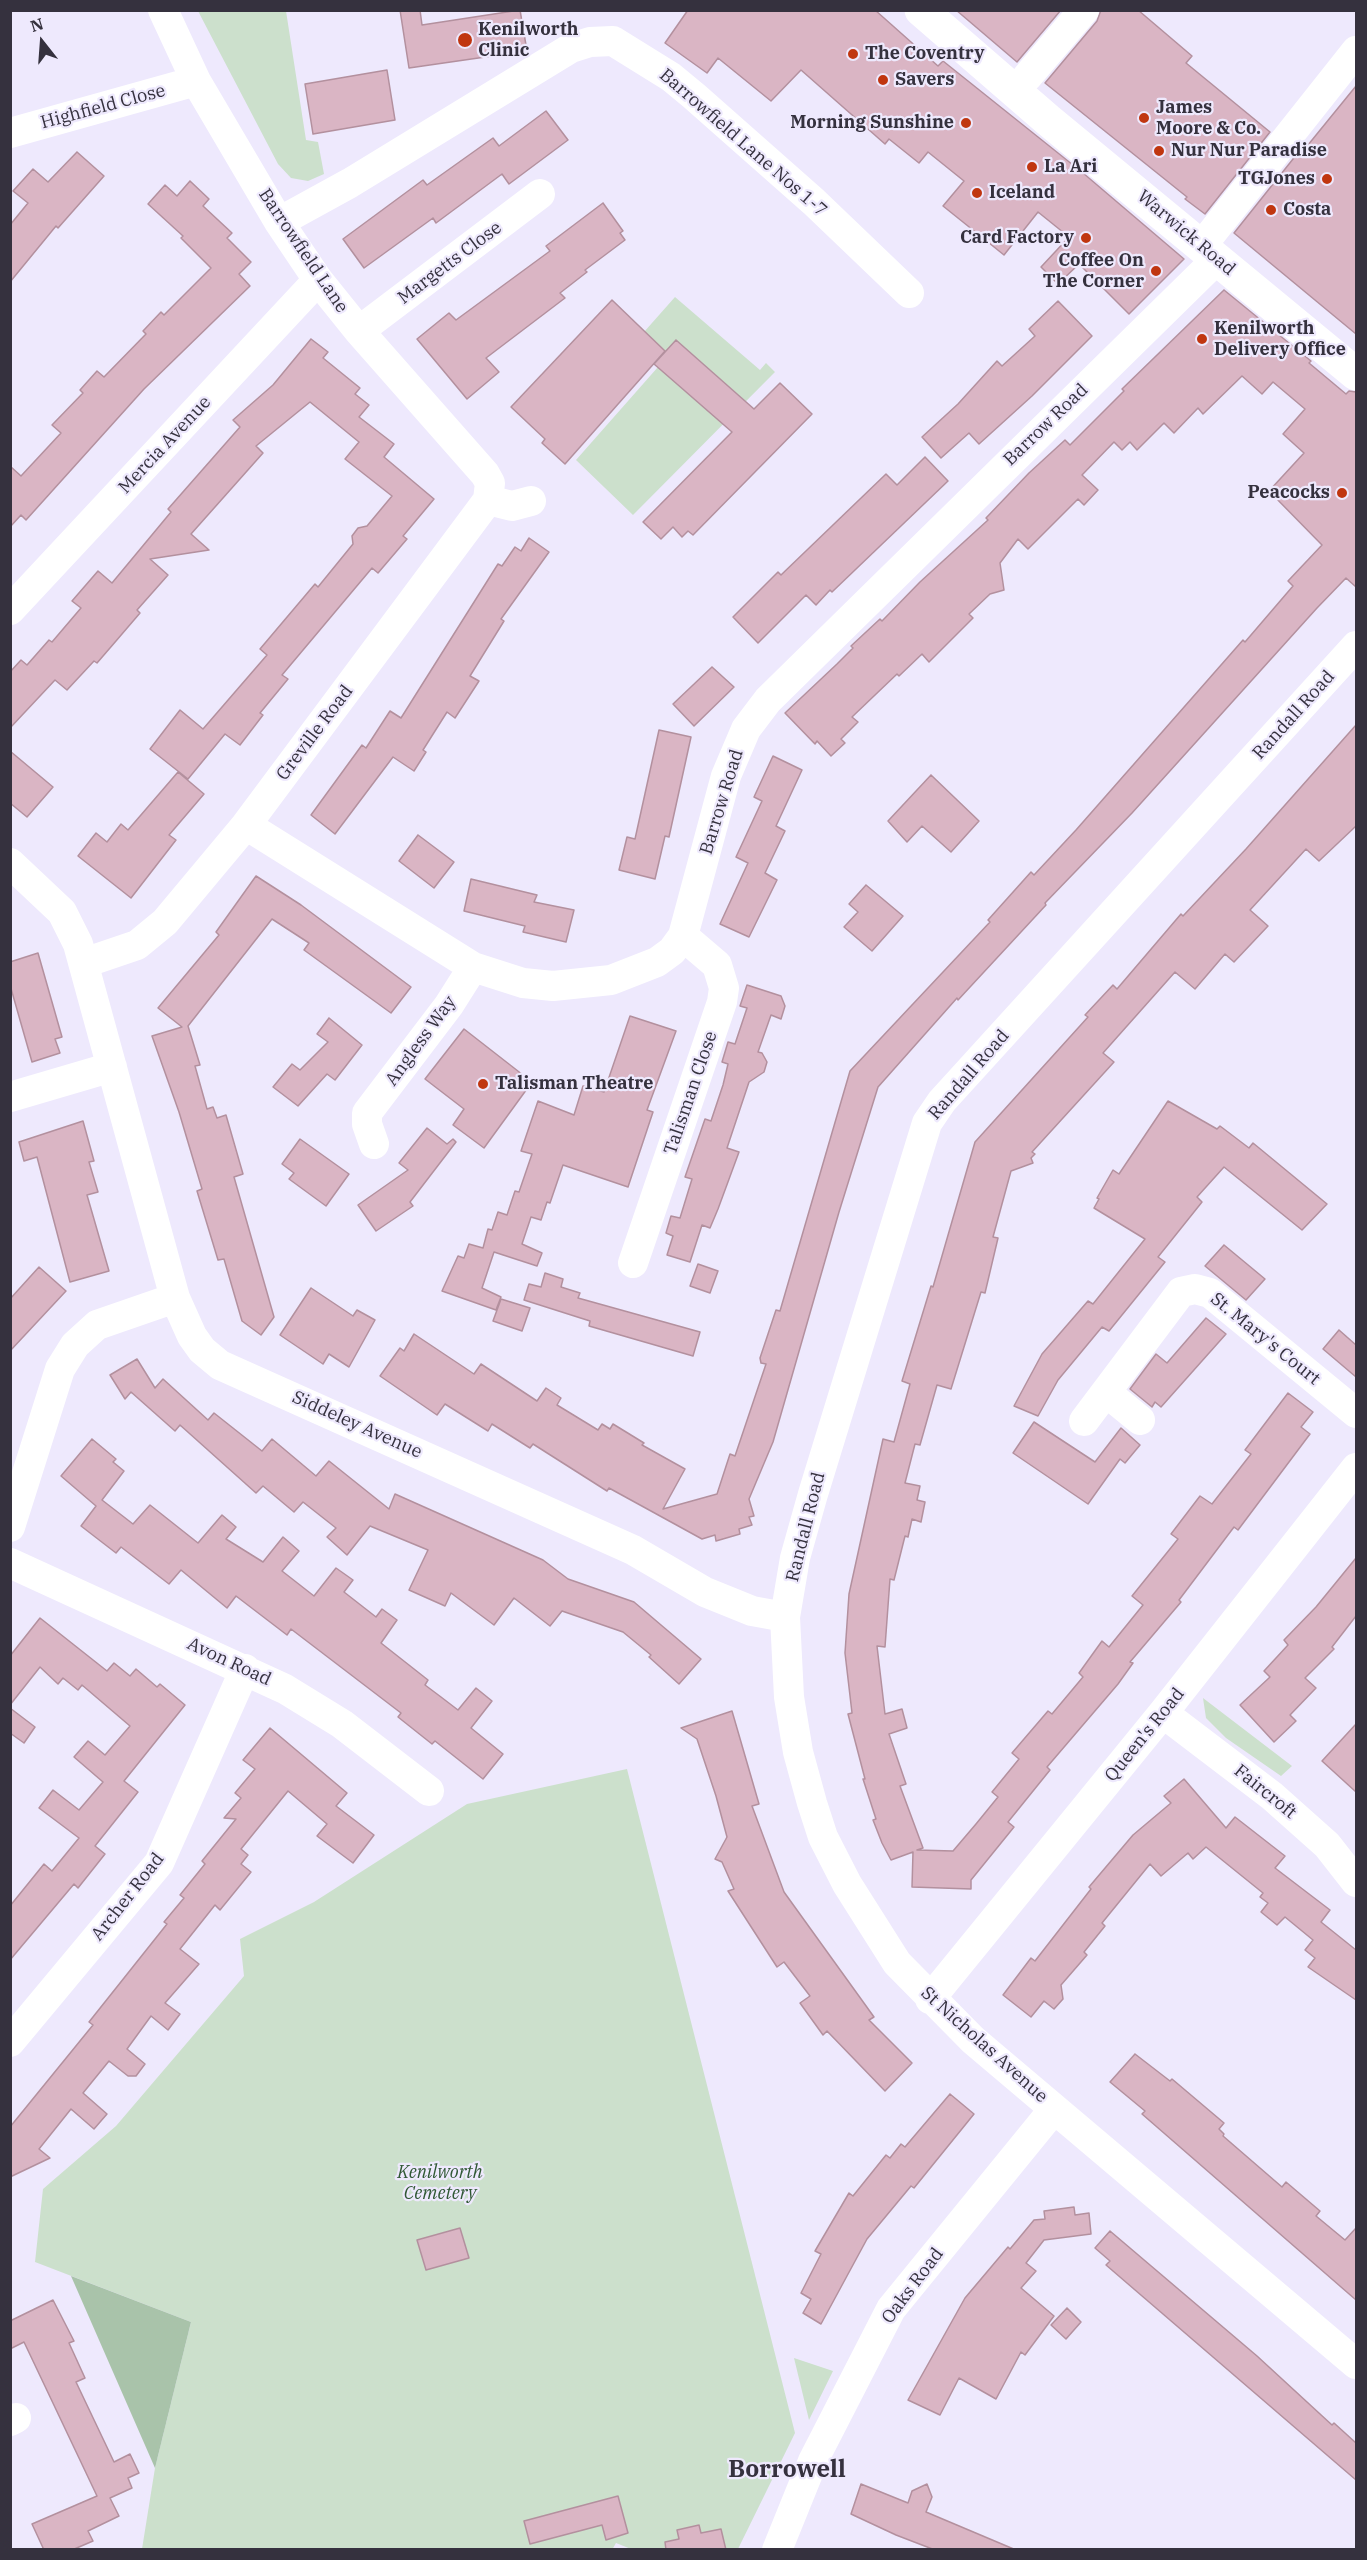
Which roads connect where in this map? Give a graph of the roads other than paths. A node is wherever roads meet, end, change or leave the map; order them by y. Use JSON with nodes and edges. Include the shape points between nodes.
{"nodes":[{"id":1,"x":163,"y":10,"type":"edge"},
{"id":2,"x":921,"y":10,"type":"edge"},
{"id":3,"x":1078,"y":18,"type":"edge"},
{"id":4,"x":1356,"y":51,"type":"edge"},
{"id":5,"x":196,"y":81,"type":"junction"},
{"id":6,"x":1021,"y":84,"type":"junction"},
{"id":7,"x":10,"y":133,"type":"edge"},
{"id":8,"x":540,"y":194,"type":"dead end"},
{"id":9,"x":279,"y":222,"type":"junction"},
{"id":10,"x":1214,"y":246,"type":"junction"},
{"id":11,"x":318,"y":280,"type":"junction"},
{"id":12,"x":909,"y":293,"type":"dead end"},
{"id":13,"x":359,"y":331,"type":"junction"},
{"id":14,"x":1356,"y":374,"type":"edge"},
{"id":15,"x":488,"y":500,"type":"junction"},
{"id":16,"x":531,"y":501,"type":"dead end"},
{"id":17,"x":10,"y":609,"type":"edge"},
{"id":18,"x":1356,"y":646,"type":"edge"},
{"id":19,"x":246,"y":825,"type":"junction"},
{"id":20,"x":10,"y":863,"type":"edge"},
{"id":21,"x":683,"y":936,"type":"junction"},
{"id":22,"x":84,"y":963,"type":"junction"},
{"id":23,"x":472,"y":967,"type":"junction"},
{"id":24,"x":112,"y":1067,"type":"junction"},
{"id":25,"x":10,"y":1096,"type":"edge"},
{"id":26,"x":374,"y":1144,"type":"dead end"},
{"id":27,"x":633,"y":1263,"type":"dead end"},
{"id":28,"x":175,"y":1298,"type":"junction"},
{"id":29,"x":1107,"y":1393,"type":"junction"},
{"id":30,"x":1356,"y":1413,"type":"edge"},
{"id":31,"x":1140,"y":1420,"type":"dead end"},
{"id":32,"x":1084,"y":1421,"type":"dead end"},
{"id":33,"x":1355,"y":1474,"type":"edge"},
{"id":34,"x":10,"y":1527,"type":"edge"},
{"id":35,"x":10,"y":1563,"type":"edge"},
{"id":36,"x":785,"y":1617,"type":"junction"},
{"id":37,"x":245,"y":1669,"type":"junction"},
{"id":38,"x":1163,"y":1713,"type":"junction"},
{"id":39,"x":429,"y":1791,"type":"dead end"},
{"id":40,"x":1356,"y":1882,"type":"edge"},
{"id":41,"x":930,"y":1999,"type":"junction"},
{"id":42,"x":10,"y":2042,"type":"edge"},
{"id":43,"x":1054,"y":2109,"type":"junction"},
{"id":44,"x":1356,"y":2364,"type":"edge"},
{"id":45,"x":786,"y":2547,"type":"edge"}],
"edges":[{"from":1,"to":5,"type":"street","name":"Barrowfield Lane"},
{"from":2,"to":6,"type":"main road","name":"Warwick Road"},
{"from":3,"to":6,"type":"street"},
{"from":4,"to":10,"type":"street","name":"Barrow Road"},
{"from":5,"to":7,"type":"street","name":"Highfield Close"},
{"from":5,"to":9,"type":"street","name":"Barrowfield Lane"},
{"from":6,"to":10,"type":"main road","name":"Warwick Road"},
{"from":8,"to":13,"type":"street","name":"Margetts Close"},
{"from":9,"to":11,"type":"street","name":"Barrowfield Lane"},
{"from":9,"to":12,"type":"street","name":"Barrowfield Lane Nos 1-7","via":[[571,48],[599,40],[614,41],[694,96]]},
{"from":10,"to":14,"type":"main road","name":"Warwick Road"},
{"from":10,"to":21,"type":"street","name":"Barrow Road","via":[[768,700],[746,729],[729,769]]},
{"from":11,"to":13,"type":"street","name":"Barrowfield Lane"},
{"from":11,"to":17,"type":"street","name":"Mercia Avenue"},
{"from":13,"to":15,"type":"street","name":"Barrowfield Lane","via":[[485,474],[490,483]]},
{"from":15,"to":16,"type":"street","via":[[512,506]]},
{"from":15,"to":19,"type":"street","name":"Greville Road"},
{"from":18,"to":36,"type":"street","name":"Randall Road","via":[[942,1101],[927,1123],[813,1494],[795,1558]]},
{"from":19,"to":22,"type":"street","name":"Greville Road","via":[[151,936],[137,945]]},
{"from":19,"to":23,"type":"street","name":"Barrow Road"},
{"from":20,"to":22,"type":"street","name":"Siddeley Avenue","via":[[62,912]]},
{"from":21,"to":23,"type":"street","name":"Barrow Road","via":[[657,962],[611,980],[584,984],[523,983]]},
{"from":21,"to":27,"type":"street","name":"Talisman Close","via":[[717,964],[724,988],[722,1002]]},
{"from":22,"to":24,"type":"street","name":"Siddeley Avenue"},
{"from":23,"to":26,"type":"street","name":"Angless Way","via":[[449,1005],[355,1113],[367,1124]]},
{"from":24,"to":25,"type":"street"},
{"from":24,"to":28,"type":"street","name":"Siddeley Avenue"},
{"from":28,"to":34,"type":"street","via":[[98,1326],[75,1345],[60,1369]]},
{"from":28,"to":36,"type":"street","name":"Siddeley Avenue","via":[[192,1336],[220,1365],[633,1550],[705,1592],[752,1611]]},
{"from":29,"to":30,"type":"street","name":"St. Mary's Court","via":[[1181,1292],[1195,1289],[1210,1293]]},
{"from":29,"to":31,"type":"street"},
{"from":29,"to":32,"type":"street","name":"St. Mary's Court"},
{"from":33,"to":38,"type":"street","name":"Queen's Road"},
{"from":35,"to":37,"type":"street","name":"Avon Road"},
{"from":36,"to":41,"type":"street","name":"St Nicholas Avenue","via":[[789,1697],[798,1752],[823,1837],[865,1916],[897,1963]]},
{"from":37,"to":39,"type":"street","name":"Avon Road","via":[[342,1724]]},
{"from":37,"to":42,"type":"street","name":"Archer Road","via":[[159,1863]]},
{"from":38,"to":40,"type":"street","name":"Faircroft","via":[[1272,1796],[1327,1845]]},
{"from":38,"to":41,"type":"street","name":"Queen's Road"},
{"from":41,"to":43,"type":"street","name":"St Nicholas Avenue"},
{"from":43,"to":44,"type":"street","name":"St Nicholas Avenue"},
{"from":43,"to":45,"type":"street","name":"Oaks Road","via":[[891,2309],[813,2461]]}]}
